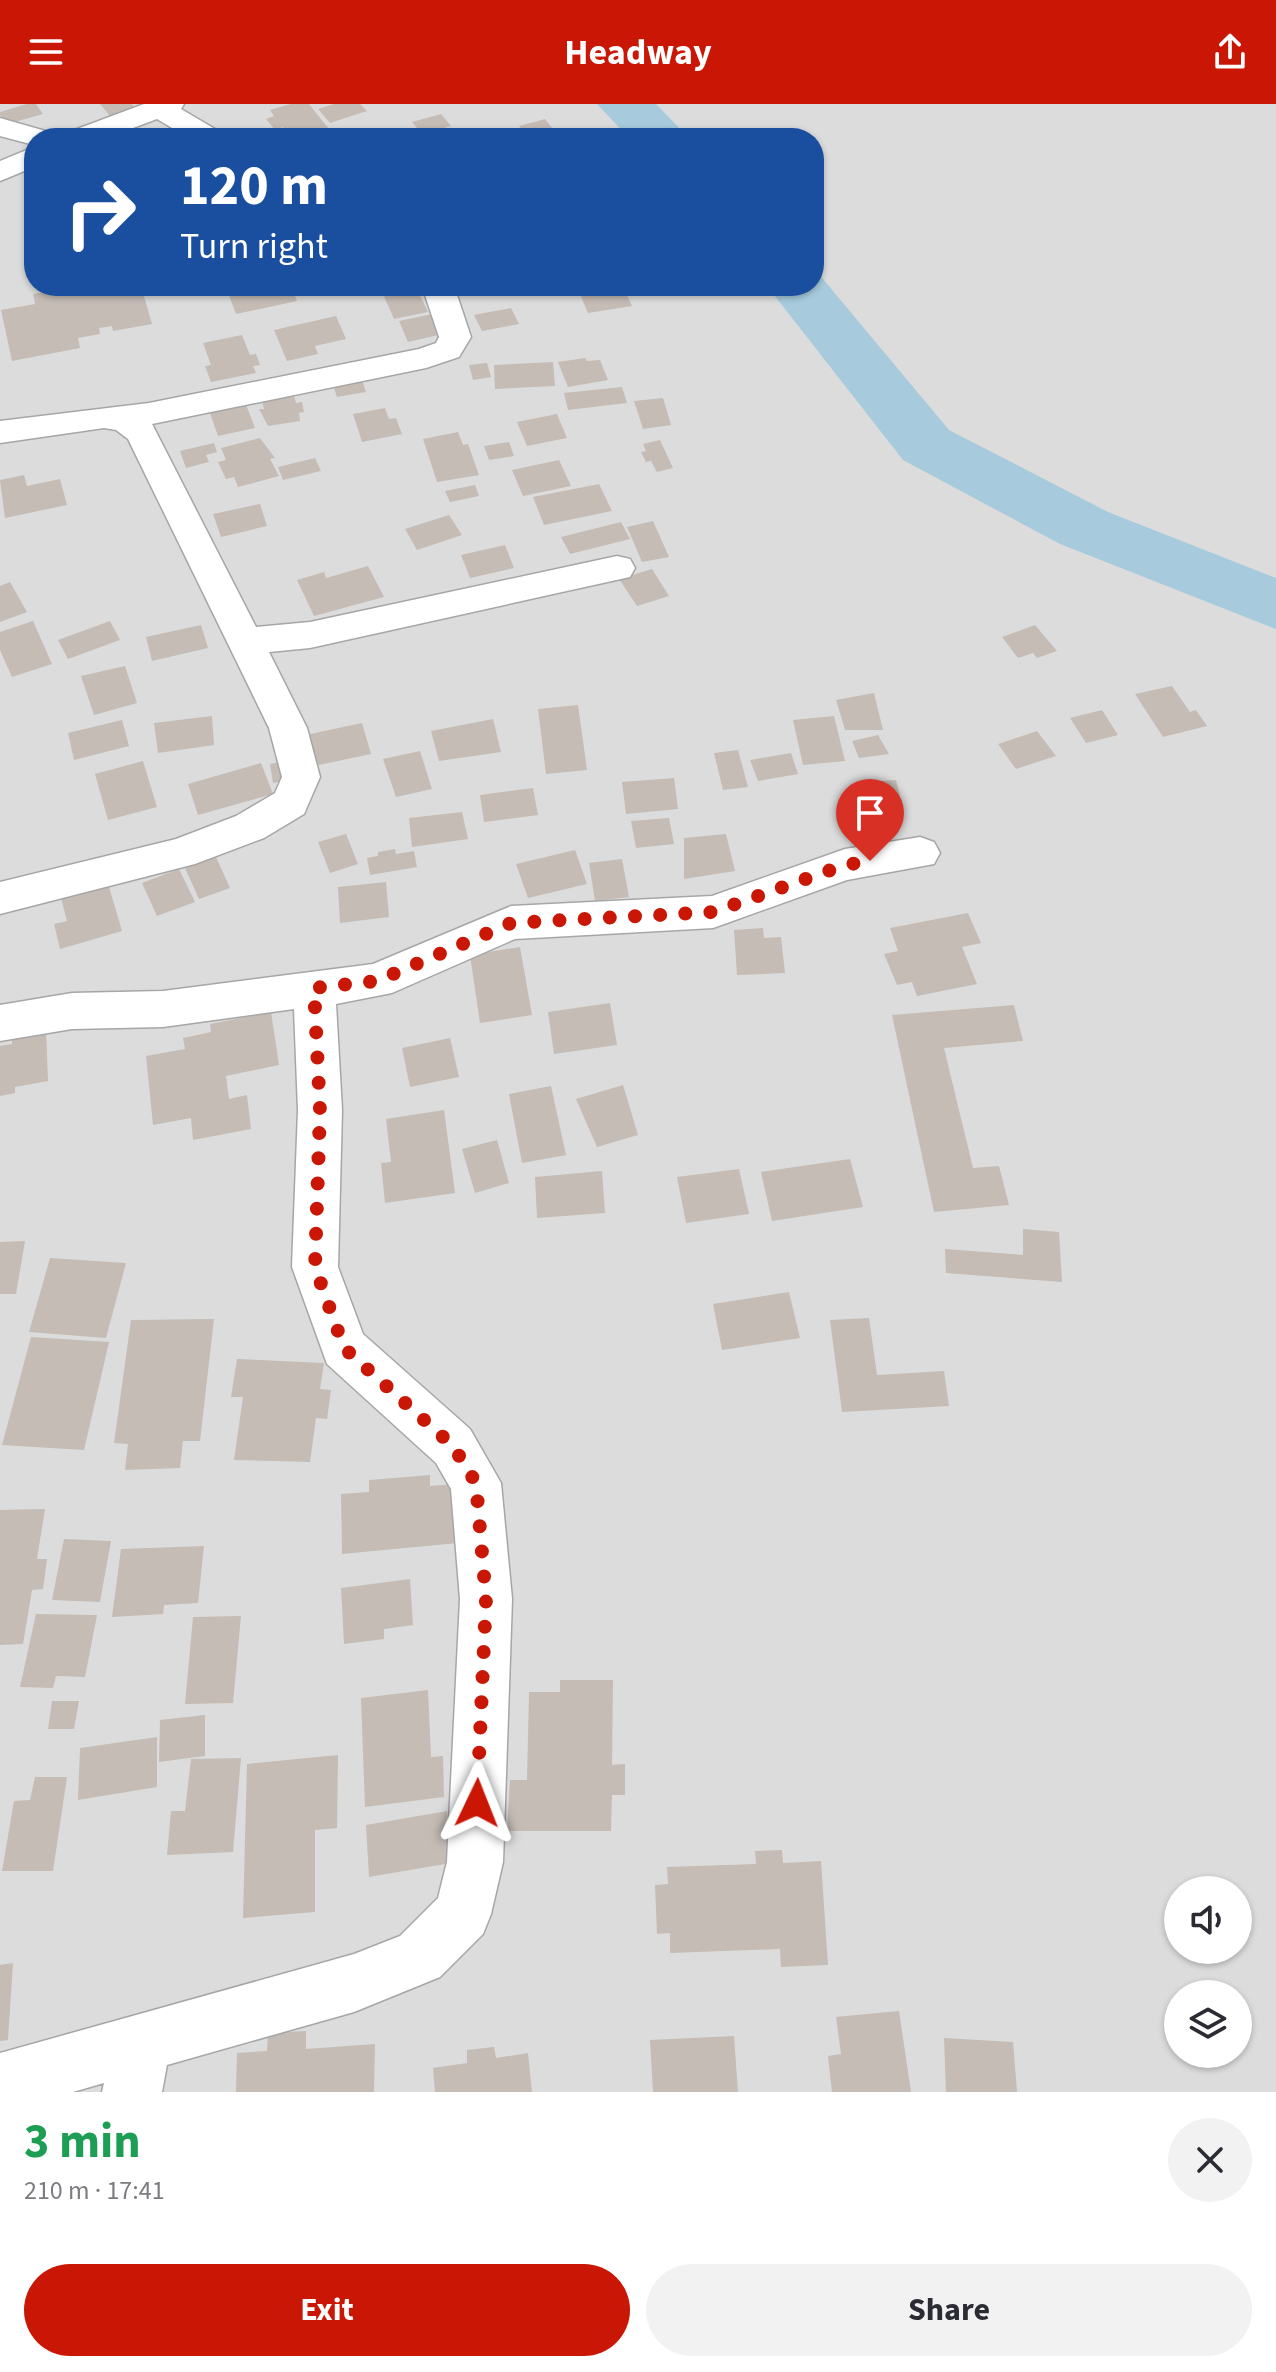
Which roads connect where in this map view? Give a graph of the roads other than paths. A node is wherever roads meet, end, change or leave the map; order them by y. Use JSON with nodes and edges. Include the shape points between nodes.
{"nodes":[{"id":1,"x":165,"y":106,"type":"edge"},
{"id":2,"x":0,"y":127,"type":"edge"},
{"id":3,"x":106,"y":128,"type":"edge"},
{"id":4,"x":196,"y":128,"type":"edge"},
{"id":5,"x":24,"y":134,"type":"edge"},
{"id":6,"x":24,"y":161,"type":"edge"},
{"id":7,"x":0,"y":172,"type":"edge"},
{"id":8,"x":441,"y":296,"type":"edge"},
{"id":9,"x":104,"y":417,"type":"junction"},
{"id":10,"x":0,"y":432,"type":"edge"},
{"id":11,"x":617,"y":568,"type":"dead end"},
{"id":12,"x":247,"y":641,"type":"junction"},
{"id":13,"x":920,"y":853,"type":"dead end"},
{"id":14,"x":0,"y":898,"type":"edge"},
{"id":15,"x":314,"y":988,"type":"junction"},
{"id":16,"x":0,"y":1023,"type":"edge"},
{"id":17,"x":137,"y":2068,"type":"edge"},
{"id":18,"x":0,"y":2083,"type":"edge"}],
"edges":[{"from":1,"to":3,"type":"street"},
{"from":1,"to":4,"type":"street"},
{"from":2,"to":5,"type":"street"},
{"from":6,"to":7,"type":"street"},
{"from":8,"to":9,"type":"street","via":[[455,337],[448,350],[437,354],[149,414]]},
{"from":9,"to":10,"type":"street"},
{"from":9,"to":12,"type":"street","via":[[127,422],[142,433]]},
{"from":11,"to":12,"type":"street","via":[[310,635]]},
{"from":12,"to":14,"type":"street","via":[[288,728],[298,765],[301,777],[290,803],[250,827],[181,853]]},
{"from":13,"to":15,"type":"street","via":[[845,865],[713,912],[511,923],[377,981]]},
{"from":15,"to":16,"type":"street","via":[[163,1009],[72,1011]]},
{"from":15,"to":17,"type":"street","via":[[320,1110],[315,1267],[344,1348],[453,1446],[476,1483],[486,1599],[475,1862],[463,1914],[420,1957]]},
{"from":17,"to":18,"type":"street"}]}
